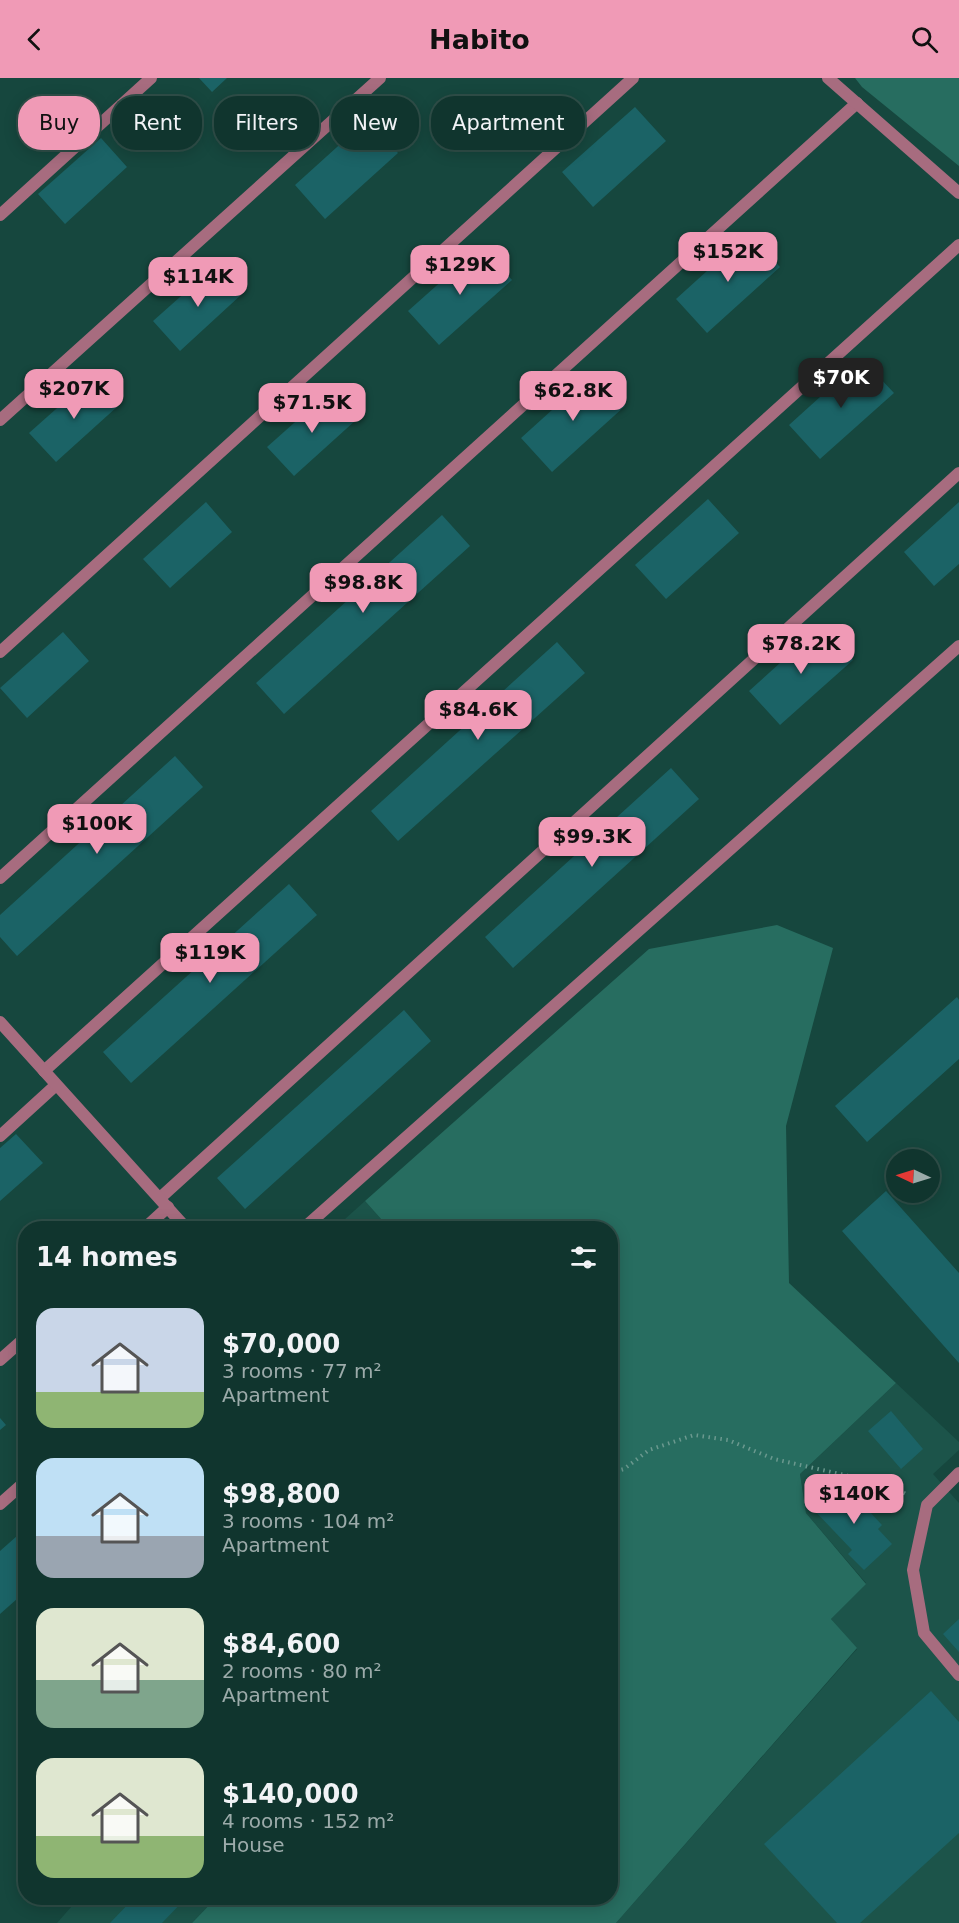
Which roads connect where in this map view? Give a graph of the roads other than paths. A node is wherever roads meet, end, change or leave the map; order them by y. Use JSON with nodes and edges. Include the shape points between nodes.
{"nodes":[{"id":1,"x":151,"y":78,"type":"edge"},
{"id":2,"x":380,"y":78,"type":"edge"},
{"id":3,"x":633,"y":78,"type":"edge"},
{"id":4,"x":828,"y":78,"type":"edge"},
{"id":5,"x":857,"y":103,"type":"junction"},
{"id":6,"x":959,"y":193,"type":"edge"},
{"id":7,"x":0,"y":215,"type":"edge"},
{"id":8,"x":959,"y":245,"type":"edge"},
{"id":9,"x":0,"y":420,"type":"edge"},
{"id":10,"x":959,"y":473,"type":"edge"},
{"id":11,"x":959,"y":646,"type":"edge"},
{"id":12,"x":0,"y":652,"type":"edge"},
{"id":13,"x":0,"y":878,"type":"edge"},
{"id":14,"x":0,"y":1022,"type":"edge"},
{"id":15,"x":44,"y":1071,"type":"junction"},
{"id":16,"x":57,"y":1085,"type":"junction"},
{"id":17,"x":0,"y":1136,"type":"edge"},
{"id":18,"x":164,"y":1203,"type":"junction"},
{"id":19,"x":150,"y":1221,"type":"edge"},
{"id":20,"x":180,"y":1221,"type":"edge"},
{"id":21,"x":312,"y":1221,"type":"edge"},
{"id":22,"x":18,"y":1344,"type":"edge"},
{"id":23,"x":0,"y":1360,"type":"edge"},
{"id":24,"x":959,"y":1473,"type":"edge"},
{"id":25,"x":18,"y":1488,"type":"edge"},
{"id":26,"x":0,"y":1504,"type":"edge"},
{"id":27,"x":959,"y":1675,"type":"edge"}],
"edges":[{"from":1,"to":7,"type":"street"},
{"from":2,"to":9,"type":"street"},
{"from":3,"to":12,"type":"street"},
{"from":4,"to":5,"type":"street"},
{"from":5,"to":6,"type":"street"},
{"from":5,"to":13,"type":"street"},
{"from":8,"to":15,"type":"street"},
{"from":10,"to":18,"type":"street"},
{"from":11,"to":21,"type":"street"},
{"from":14,"to":15,"type":"street"},
{"from":15,"to":16,"type":"street"},
{"from":16,"to":17,"type":"street"},
{"from":16,"to":18,"type":"street"},
{"from":18,"to":19,"type":"street"},
{"from":18,"to":20,"type":"street"},
{"from":22,"to":23,"type":"street"},
{"from":24,"to":27,"type":"street","via":[[927,1505],[913,1570],[924,1633]]},
{"from":25,"to":26,"type":"street"}]}
